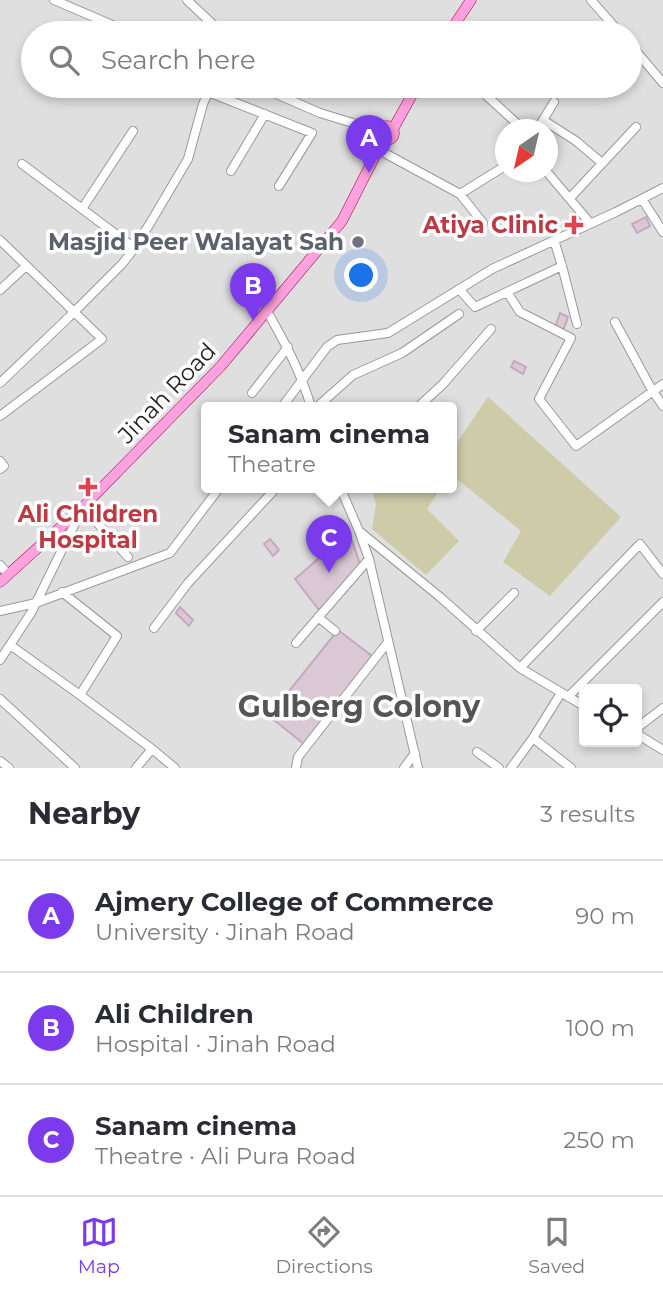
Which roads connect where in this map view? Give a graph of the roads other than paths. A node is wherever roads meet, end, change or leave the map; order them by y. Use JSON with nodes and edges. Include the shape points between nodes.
{"nodes":[{"id":1,"x":54,"y":0,"type":"edge"},
{"id":2,"x":187,"y":0,"type":"edge"},
{"id":3,"x":471,"y":0,"type":"edge"},
{"id":4,"x":591,"y":0,"type":"edge"},
{"id":5,"x":103,"y":21,"type":"edge"},
{"id":6,"x":209,"y":21,"type":"edge"},
{"id":7,"x":457,"y":21,"type":"edge"},
{"id":8,"x":609,"y":21,"type":"edge"},
{"id":9,"x":642,"y":58,"type":"edge"},
{"id":10,"x":663,"y":83,"type":"edge"},
{"id":11,"x":206,"y":98,"type":"edge"},
{"id":12,"x":229,"y":98,"type":"edge"},
{"id":13,"x":286,"y":98,"type":"edge"},
{"id":14,"x":410,"y":98,"type":"edge"},
{"id":15,"x":489,"y":98,"type":"edge"},
{"id":16,"x":554,"y":102,"type":"dead end"},
{"id":17,"x":265,"y":114,"type":"junction"},
{"id":18,"x":512,"y":119,"type":"edge"},
{"id":19,"x":544,"y":119,"type":"edge"},
{"id":20,"x":636,"y":127,"type":"dead end"},
{"id":21,"x":558,"y":130,"type":"edge"},
{"id":22,"x":133,"y":131,"type":"dead end"},
{"id":23,"x":380,"y":140,"type":"junction"},
{"id":24,"x":602,"y":163,"type":"junction"},
{"id":25,"x":22,"y":164,"type":"dead end"},
{"id":26,"x":231,"y":171,"type":"dead end"},
{"id":27,"x":495,"y":173,"type":"edge"},
{"id":28,"x":556,"y":182,"type":"edge"},
{"id":29,"x":279,"y":186,"type":"dead end"},
{"id":30,"x":663,"y":188,"type":"edge"},
{"id":31,"x":460,"y":194,"type":"junction"},
{"id":32,"x":570,"y":198,"type":"junction"},
{"id":33,"x":642,"y":199,"type":"junction"},
{"id":34,"x":82,"y":209,"type":"junction"},
{"id":35,"x":483,"y":223,"type":"dead end"},
{"id":36,"x":590,"y":223,"type":"junction"},
{"id":37,"x":663,"y":232,"type":"edge"},
{"id":38,"x":0,"y":240,"type":"edge"},
{"id":39,"x":554,"y":240,"type":"junction"},
{"id":40,"x":133,"y":247,"type":"junction"},
{"id":41,"x":26,"y":266,"type":"junction"},
{"id":42,"x":562,"y":266,"type":"junction"},
{"id":43,"x":458,"y":289,"type":"junction"},
{"id":44,"x":0,"y":290,"type":"edge"},
{"id":45,"x":507,"y":292,"type":"junction"},
{"id":46,"x":267,"y":311,"type":"junction"},
{"id":47,"x":73,"y":313,"type":"junction"},
{"id":48,"x":459,"y":314,"type":"dead end"},
{"id":49,"x":615,"y":322,"type":"dead end"},
{"id":50,"x":577,"y":324,"type":"dead end"},
{"id":51,"x":491,"y":329,"type":"dead end"},
{"id":52,"x":288,"y":347,"type":"junction"},
{"id":53,"x":303,"y":379,"type":"junction"},
{"id":54,"x":0,"y":383,"type":"edge"},
{"id":55,"x":663,"y":384,"type":"edge"},
{"id":56,"x":652,"y":390,"type":"junction"},
{"id":57,"x":252,"y":393,"type":"dead end"},
{"id":58,"x":286,"y":402,"type":"edge"},
{"id":59,"x":310,"y":402,"type":"edge"},
{"id":60,"x":323,"y":402,"type":"edge"},
{"id":61,"x":423,"y":402,"type":"edge"},
{"id":62,"x":663,"y":406,"type":"edge"},
{"id":63,"x":0,"y":416,"type":"edge"},
{"id":64,"x":0,"y":461,"type":"edge"},
{"id":65,"x":0,"y":469,"type":"edge"},
{"id":66,"x":215,"y":493,"type":"edge"},
{"id":67,"x":271,"y":493,"type":"edge"},
{"id":68,"x":343,"y":493,"type":"edge"},
{"id":69,"x":83,"y":507,"type":"junction"},
{"id":70,"x":359,"y":531,"type":"junction"},
{"id":71,"x":128,"y":557,"type":"dead end"},
{"id":72,"x":369,"y":559,"type":"junction"},
{"id":73,"x":0,"y":565,"type":"edge"},
{"id":74,"x":663,"y":574,"type":"edge"},
{"id":75,"x":4,"y":578,"type":"edge"},
{"id":76,"x":62,"y":592,"type":"junction"},
{"id":77,"x":514,"y":593,"type":"dead end"},
{"id":78,"x":663,"y":602,"type":"edge"},
{"id":79,"x":36,"y":603,"type":"junction"},
{"id":80,"x":0,"y":611,"type":"edge"},
{"id":81,"x":318,"y":617,"type":"junction"},
{"id":82,"x":153,"y":628,"type":"dead end"},
{"id":83,"x":335,"y":631,"type":"dead end"},
{"id":84,"x":476,"y":631,"type":"junction"},
{"id":85,"x":388,"y":642,"type":"junction"},
{"id":86,"x":296,"y":643,"type":"dead end"},
{"id":87,"x":10,"y":645,"type":"junction"},
{"id":88,"x":0,"y":660,"type":"edge"},
{"id":89,"x":520,"y":668,"type":"junction"},
{"id":90,"x":80,"y":695,"type":"junction"},
{"id":91,"x":564,"y":695,"type":"junction"},
{"id":92,"x":0,"y":699,"type":"edge"},
{"id":93,"x":579,"y":703,"type":"edge"},
{"id":94,"x":663,"y":708,"type":"edge"},
{"id":95,"x":642,"y":724,"type":"edge"},
{"id":96,"x":642,"y":737,"type":"edge"},
{"id":97,"x":533,"y":738,"type":"junction"},
{"id":98,"x":152,"y":749,"type":"junction"},
{"id":99,"x":663,"y":750,"type":"edge"},
{"id":100,"x":477,"y":752,"type":"dead end"},
{"id":101,"x":415,"y":753,"type":"junction"},
{"id":102,"x":0,"y":761,"type":"edge"},
{"id":103,"x":9,"y":768,"type":"edge"},
{"id":104,"x":75,"y":768,"type":"edge"},
{"id":105,"x":136,"y":768,"type":"edge"},
{"id":106,"x":175,"y":768,"type":"edge"},
{"id":107,"x":296,"y":768,"type":"edge"},
{"id":108,"x":404,"y":768,"type":"edge"},
{"id":109,"x":418,"y":768,"type":"edge"},
{"id":110,"x":499,"y":768,"type":"edge"},
{"id":111,"x":511,"y":768,"type":"edge"},
{"id":112,"x":571,"y":768,"type":"edge"}],
"edges":[{"from":1,"to":5,"type":"street"},
{"from":2,"to":6,"type":"street"},
{"from":3,"to":7,"type":"main road"},
{"from":4,"to":8,"type":"street"},
{"from":9,"to":10,"type":"street"},
{"from":11,"to":40,"type":"street","via":[[188,159]]},
{"from":12,"to":17,"type":"street"},
{"from":13,"to":23,"type":"street"},
{"from":14,"to":23,"type":"main road","via":[[393,129],[382,127]]},
{"from":15,"to":18,"type":"street"},
{"from":16,"to":19,"type":"street"},
{"from":17,"to":26,"type":"street"},
{"from":17,"to":29,"type":"street","via":[[312,133]]},
{"from":20,"to":24,"type":"street"},
{"from":21,"to":24,"type":"street"},
{"from":22,"to":34,"type":"street"},
{"from":23,"to":31,"type":"street"},
{"from":23,"to":46,"type":"main road","name":"Jinah Road","via":[[342,221]]},
{"from":24,"to":32,"type":"street"},
{"from":25,"to":34,"type":"street"},
{"from":27,"to":31,"type":"street"},
{"from":28,"to":32,"type":"street"},
{"from":30,"to":33,"type":"street"},
{"from":31,"to":35,"type":"street"},
{"from":32,"to":36,"type":"street"},
{"from":33,"to":36,"type":"street"},
{"from":33,"to":37,"type":"street"},
{"from":34,"to":40,"type":"street"},
{"from":36,"to":39,"type":"street"},
{"from":38,"to":41,"type":"street"},
{"from":39,"to":42,"type":"street"},
{"from":39,"to":43,"type":"street"},
{"from":40,"to":47,"type":"street"},
{"from":41,"to":44,"type":"street"},
{"from":41,"to":47,"type":"street"},
{"from":42,"to":45,"type":"street"},
{"from":42,"to":50,"type":"street"},
{"from":43,"to":45,"type":"street","via":[[475,307]]},
{"from":43,"to":53,"type":"street","via":[[388,333],[337,340]]},
{"from":45,"to":56,"type":"street","via":[[520,312],[571,338],[540,399],[576,446]]},
{"from":46,"to":52,"type":"street"},
{"from":46,"to":69,"type":"main road","name":"Jinah Road","via":[[213,374]]},
{"from":47,"to":54,"type":"street"},
{"from":47,"to":63,"type":"street","via":[[102,339]]},
{"from":48,"to":60,"type":"street","via":[[402,353],[353,375]]},
{"from":49,"to":56,"type":"street"},
{"from":51,"to":61,"type":"street"},
{"from":52,"to":53,"type":"street"},
{"from":52,"to":57,"type":"street"},
{"from":53,"to":58,"type":"street"},
{"from":53,"to":59,"type":"street"},
{"from":55,"to":56,"type":"street"},
{"from":56,"to":62,"type":"street"},
{"from":64,"to":65,"type":"street","via":[[4,466]]},
{"from":66,"to":76,"type":"street","via":[[170,553]]},
{"from":67,"to":82,"type":"street"},
{"from":68,"to":70,"type":"street"},
{"from":69,"to":71,"type":"street"},
{"from":69,"to":75,"type":"main road","name":"Jinah Road"},
{"from":69,"to":79,"type":"street"},
{"from":70,"to":72,"type":"street"},
{"from":70,"to":84,"type":"street"},
{"from":72,"to":81,"type":"street"},
{"from":72,"to":85,"type":"street"},
{"from":73,"to":75,"type":"street"},
{"from":74,"to":89,"type":"street","via":[[640,544]]},
{"from":76,"to":79,"type":"street"},
{"from":76,"to":90,"type":"street","via":[[117,636]]},
{"from":77,"to":84,"type":"street"},
{"from":78,"to":91,"type":"street"},
{"from":79,"to":80,"type":"street"},
{"from":79,"to":87,"type":"street"},
{"from":81,"to":83,"type":"street"},
{"from":81,"to":86,"type":"street"},
{"from":84,"to":89,"type":"street"},
{"from":85,"to":101,"type":"street"},
{"from":85,"to":107,"type":"street","via":[[298,757]]},
{"from":87,"to":88,"type":"street"},
{"from":87,"to":90,"type":"street"},
{"from":89,"to":91,"type":"street"},
{"from":90,"to":98,"type":"street"},
{"from":91,"to":93,"type":"street"},
{"from":91,"to":97,"type":"street"},
{"from":92,"to":104,"type":"street"},
{"from":94,"to":95,"type":"street"},
{"from":96,"to":99,"type":"street"},
{"from":97,"to":111,"type":"street"},
{"from":97,"to":112,"type":"street"},
{"from":98,"to":105,"type":"street"},
{"from":98,"to":106,"type":"street"},
{"from":100,"to":110,"type":"street"},
{"from":101,"to":108,"type":"street"},
{"from":101,"to":109,"type":"street"},
{"from":102,"to":103,"type":"street"}]}
